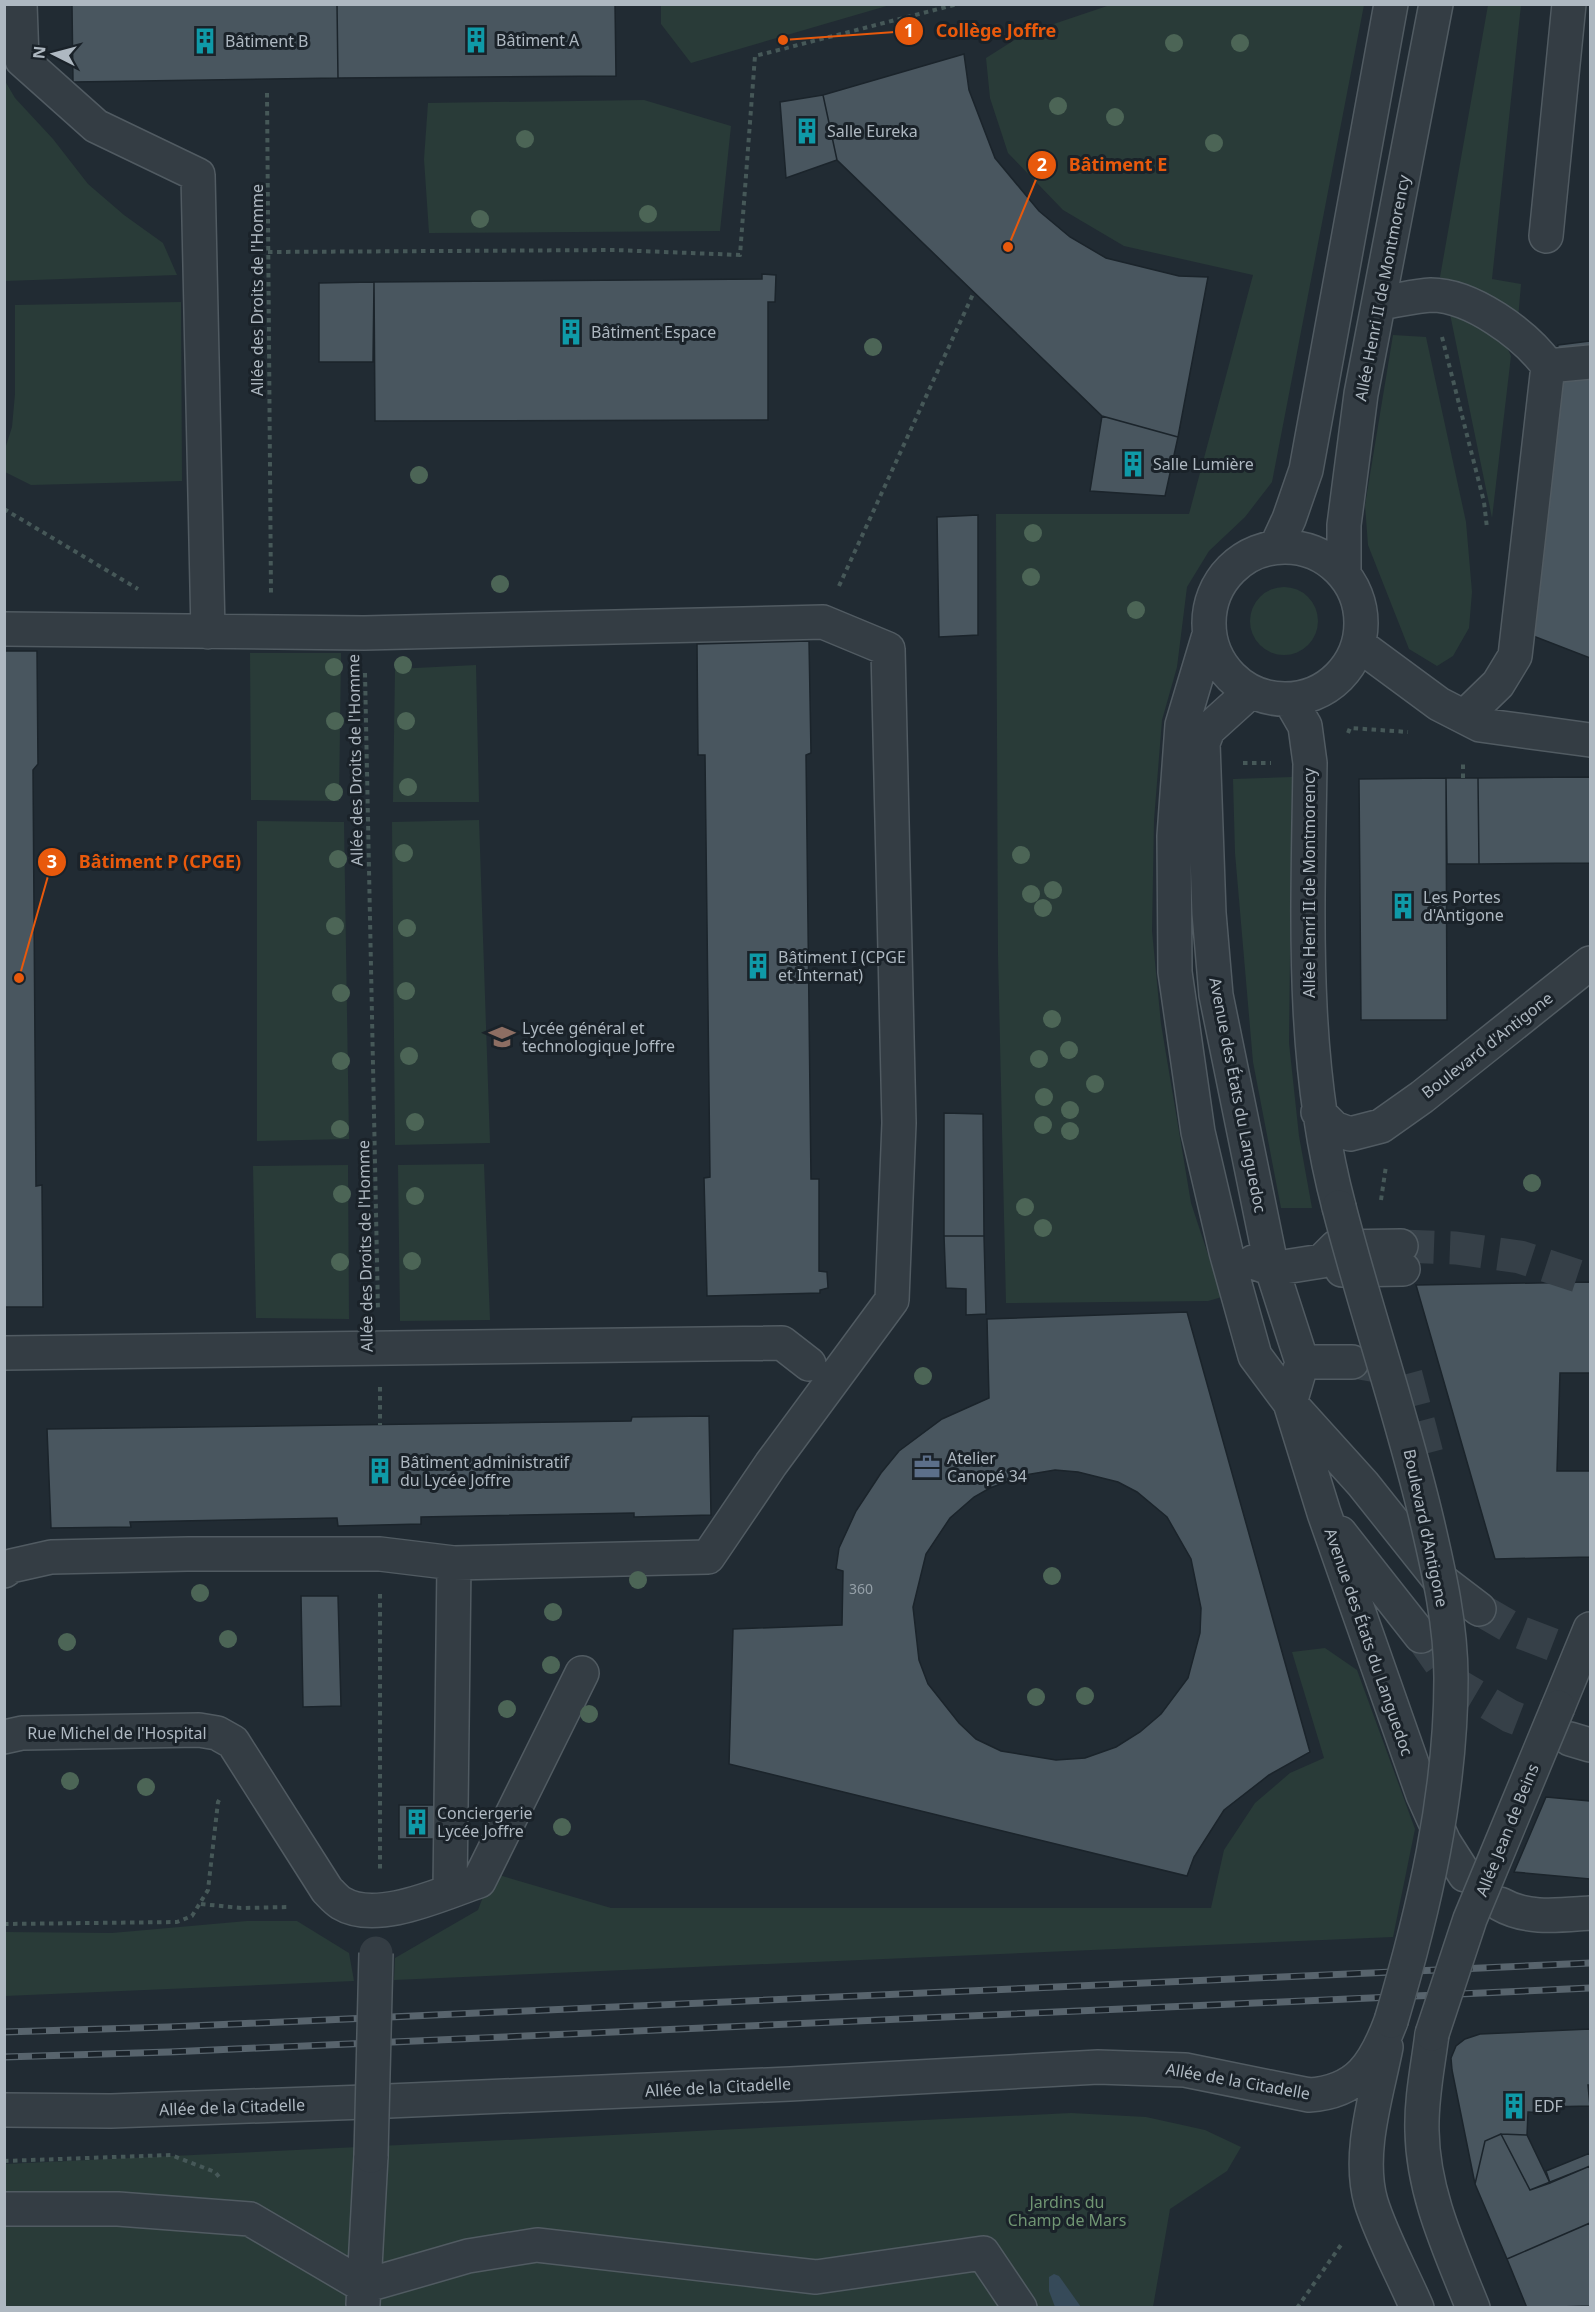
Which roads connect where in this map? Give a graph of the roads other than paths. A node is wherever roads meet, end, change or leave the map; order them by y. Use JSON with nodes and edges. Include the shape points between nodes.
{"nodes":[{"id":1,"x":20,"y":4,"type":"edge"},
{"id":2,"x":1391,"y":4,"type":"edge"},
{"id":3,"x":1436,"y":4,"type":"edge"},
{"id":4,"x":1569,"y":4,"type":"edge"},
{"id":5,"x":1546,"y":236,"type":"dead end"},
{"id":6,"x":1380,"y":303,"type":"junction"},
{"id":7,"x":1590,"y":362,"type":"edge"},
{"id":8,"x":1548,"y":366,"type":"junction"},
{"id":9,"x":1276,"y":547,"type":"junction"},
{"id":10,"x":1344,"y":573,"type":"junction"},
{"id":11,"x":4,"y":629,"type":"edge"},
{"id":12,"x":208,"y":632,"type":"junction"},
{"id":13,"x":1209,"y":635,"type":"junction"},
{"id":14,"x":1359,"y":645,"type":"junction"},
{"id":15,"x":1250,"y":692,"type":"junction"},
{"id":16,"x":1290,"y":700,"type":"junction"},
{"id":17,"x":1452,"y":710,"type":"junction"},
{"id":18,"x":1590,"y":740,"type":"edge"},
{"id":19,"x":1590,"y":963,"type":"edge"},
{"id":20,"x":1314,"y":1071,"type":"joint"},
{"id":21,"x":1318,"y":1112,"type":"junction"},
{"id":22,"x":1226,"y":1252,"type":"junction"},
{"id":23,"x":1402,"y":1258,"type":"tunnel mouth"},
{"id":24,"x":1272,"y":1269,"type":"junction"},
{"id":25,"x":4,"y":1353,"type":"edge"},
{"id":26,"x":1302,"y":1362,"type":"junction"},
{"id":27,"x":1352,"y":1362,"type":"tunnel mouth"},
{"id":28,"x":809,"y":1364,"type":"dead end"},
{"id":29,"x":1290,"y":1403,"type":"junction"},
{"id":30,"x":1324,"y":1513,"type":"junction"},
{"id":31,"x":454,"y":1563,"type":"junction"},
{"id":32,"x":4,"y":1571,"type":"edge"},
{"id":33,"x":1479,"y":1609,"type":"tunnel mouth"},
{"id":34,"x":1590,"y":1629,"type":"edge"},
{"id":35,"x":1421,"y":1636,"type":"tunnel mouth"},
{"id":36,"x":582,"y":1673,"type":"dead end"},
{"id":37,"x":4,"y":1737,"type":"edge"},
{"id":38,"x":1465,"y":1875,"type":"dead end"},
{"id":39,"x":450,"y":1891,"type":"junction"},
{"id":40,"x":1500,"y":1904,"type":"dead end"},
{"id":41,"x":1590,"y":1913,"type":"edge"},
{"id":42,"x":375,"y":1953,"type":"dead end"},
{"id":43,"x":1391,"y":2021,"type":"junction"},
{"id":44,"x":4,"y":2110,"type":"edge"},
{"id":45,"x":4,"y":2209,"type":"edge"},
{"id":46,"x":363,"y":2297,"type":"edge"},
{"id":47,"x":1020,"y":2307,"type":"edge"},
{"id":48,"x":1417,"y":2307,"type":"edge"},
{"id":49,"x":1473,"y":2307,"type":"edge"}],
"edges":[{"from":1,"to":12,"type":"street","via":[[22,60],[96,126],[198,175]]},
{"from":2,"to":9,"type":"street","via":[[1305,470]]},
{"from":3,"to":6,"type":"street","name":"Allée Henri II de Montmorency"},
{"from":4,"to":5,"type":"street"},
{"from":6,"to":8,"type":"street","via":[[1429,295],[1449,297],[1499,320],[1535,347]]},
{"from":6,"to":10,"type":"street","name":"Allée Henri II de Montmorency","via":[[1361,394],[1344,525]]},
{"from":7,"to":8,"type":"street"},
{"from":8,"to":17,"type":"street","via":[[1515,656],[1498,684]]},
{"from":9,"to":10,"type":"street","via":[[1313,551]]},
{"from":9,"to":13,"type":"street","via":[[1258,551],[1230,570],[1212,601]]},
{"from":10,"to":14,"type":"street","via":[[1356,595],[1362,620]]},
{"from":11,"to":12,"type":"street"},
{"from":12,"to":31,"type":"street","via":[[364,633],[823,622],[888,649],[899,1123],[892,1300],[708,1557]]},
{"from":13,"to":15,"type":"street","via":[[1217,658],[1231,678]]},
{"from":13,"to":22,"type":"street","name":"Avenue des États du Languedoc","via":[[1182,725],[1174,836],[1174,950],[1179,1011],[1198,1132]]},
{"from":14,"to":16,"type":"street","via":[[1349,667],[1331,685]]},
{"from":14,"to":17,"type":"street"},
{"from":15,"to":16,"type":"street"},
{"from":15,"to":24,"type":"street","name":"Avenue des États du Languedoc","via":[[1208,730],[1202,766],[1216,995]]},
{"from":16,"to":20,"type":"street","name":"Allée Henri II de Montmorency","via":[[1305,726],[1310,762],[1309,1017]]},
{"from":17,"to":18,"type":"street","via":[[1480,725]]},
{"from":19,"to":21,"type":"street","name":"Boulevard d'Antigone","via":[[1381,1126],[1350,1134],[1334,1128]]},
{"from":20,"to":21,"type":"street","name":"Boulevard d'Antigone"},
{"from":21,"to":43,"type":"street","name":"Boulevard d'Antigone","bridge":true,"via":[[1324,1153],[1365,1307],[1409,1447],[1442,1587],[1451,1677],[1433,1862]]},
{"from":22,"to":24,"type":"street"},
{"from":22,"to":29,"type":"street","name":"Avenue des États du Languedoc","via":[[1255,1356]]},
{"from":23,"to":24,"type":"street","via":[[1336,1247],[1322,1261]]},
{"from":24,"to":26,"type":"street","name":"Avenue des États du Languedoc"},
{"from":25,"to":28,"type":"street","via":[[782,1344]]},
{"from":26,"to":27,"type":"street"},
{"from":26,"to":29,"type":"street"},
{"from":29,"to":30,"type":"street","name":"Avenue des États du Languedoc"},
{"from":29,"to":33,"type":"street","via":[[1363,1484],[1437,1577]]},
{"from":30,"to":35,"type":"street"},
{"from":30,"to":38,"type":"street","name":"Avenue des États du Languedoc","via":[[1423,1795],[1444,1842]]},
{"from":31,"to":32,"type":"street","via":[[380,1554],[51,1557],[10,1566]]},
{"from":31,"to":39,"type":"street"},
{"from":34,"to":49,"type":"street","name":"Allée Jean de Beins","bridge":true,"via":[[1470,1920],[1432,2034],[1422,2130],[1425,2169],[1438,2220]]},
{"from":36,"to":39,"type":"street","name":"Rue Michel de l'Hospital","via":[[479,1881]]},
{"from":37,"to":39,"type":"street","name":"Rue Michel de l'Hospital","via":[[22,1733],[217,1733],[234,1742],[314,1871],[341,1903],[361,1910],[379,1910],[408,1906]]},
{"from":40,"to":41,"type":"street","via":[[1512,1911],[1542,1916]]},
{"from":42,"to":46,"type":"street","bridge":true,"via":[[371,2156]]},
{"from":43,"to":44,"type":"street","name":"Allée de la Citadelle","via":[[1370,2067],[1357,2079],[1326,2094],[1309,2095],[1185,2070],[1108,2067],[666,2090],[111,2111]]},
{"from":43,"to":48,"type":"street","via":[[1367,2165],[1371,2201]]},
{"from":45,"to":46,"type":"street","via":[[118,2209],[250,2219]]},
{"from":46,"to":47,"type":"street","via":[[468,2256],[537,2245],[816,2277],[983,2253]]}]}
